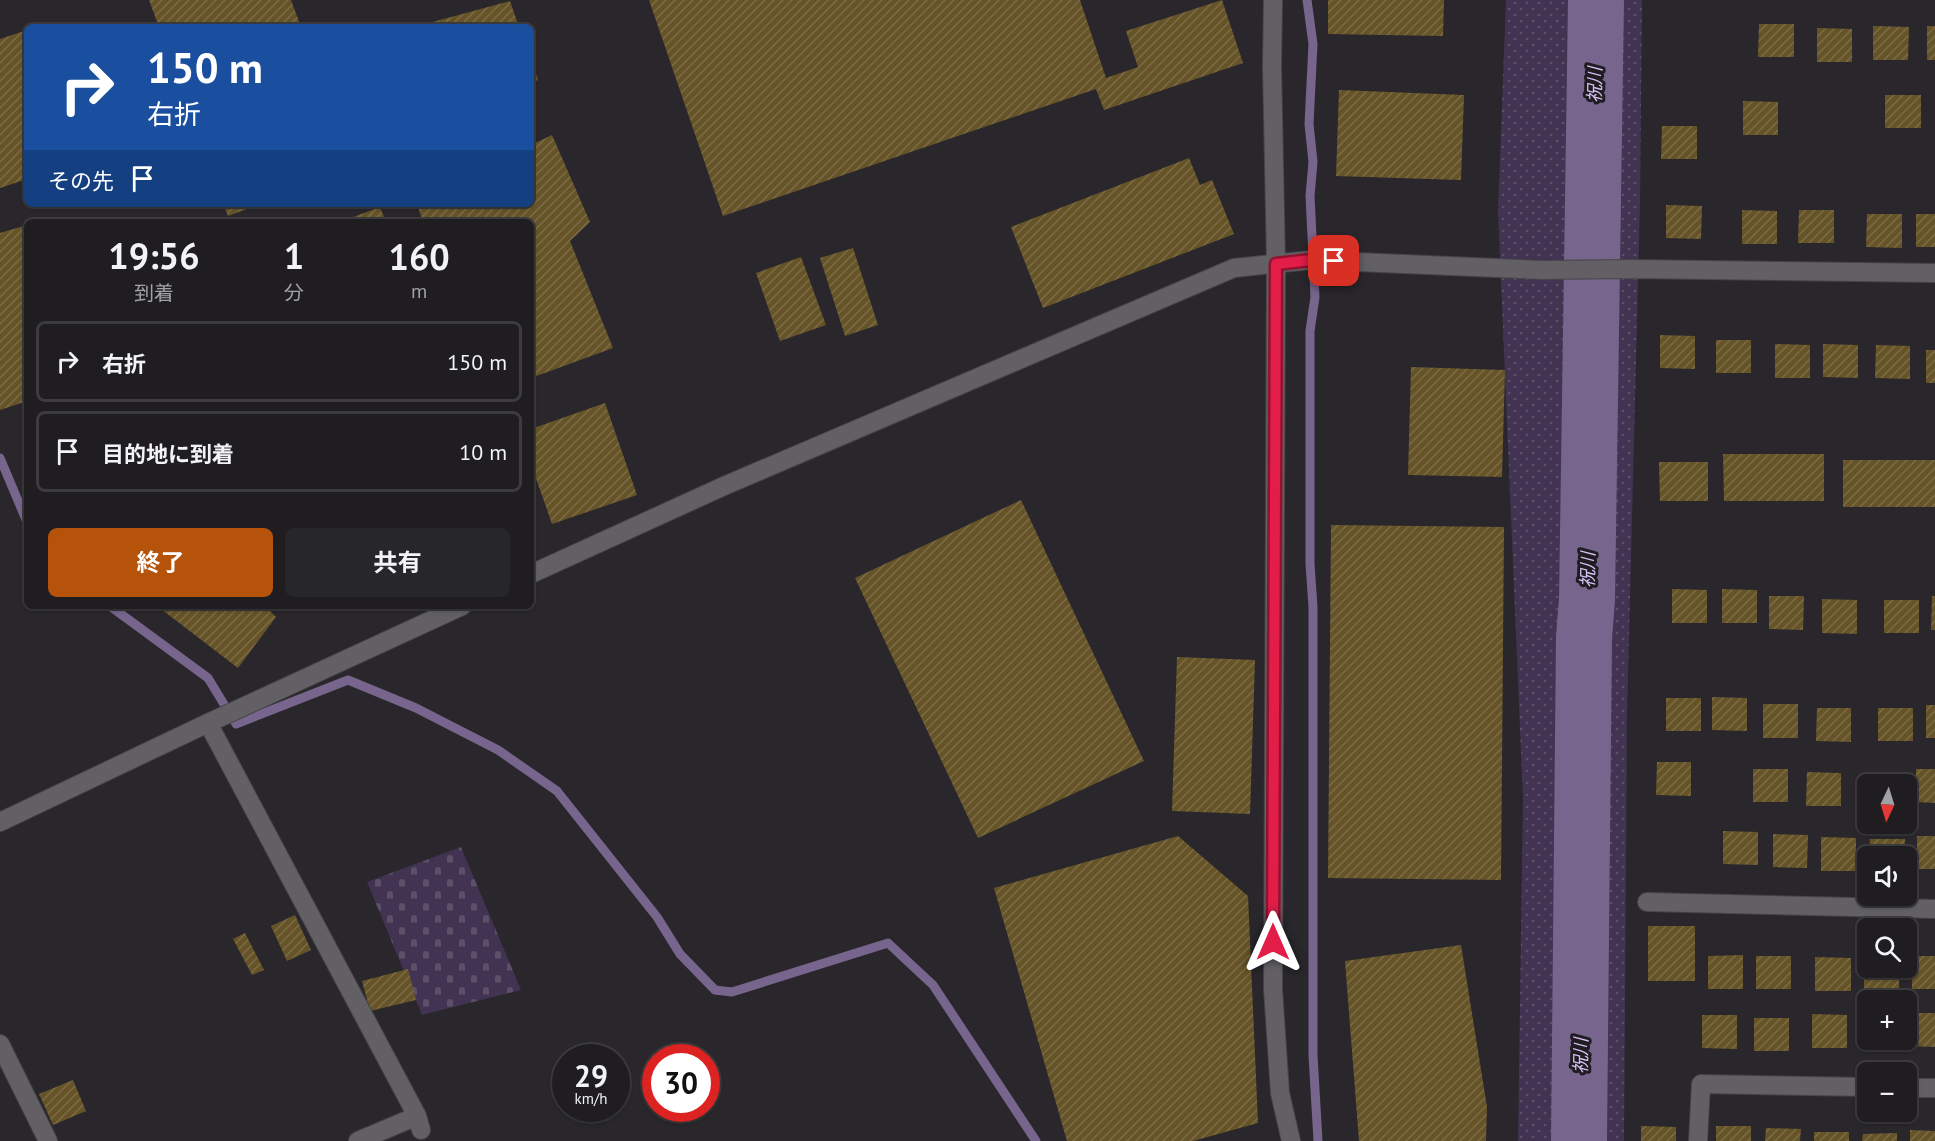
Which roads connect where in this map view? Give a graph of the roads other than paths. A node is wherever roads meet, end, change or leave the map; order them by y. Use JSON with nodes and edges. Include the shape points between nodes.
{"nodes":[{"id":1,"x":1273,"y":0,"type":"edge"},
{"id":2,"x":1276,"y":264,"type":"junction"},
{"id":3,"x":1935,"y":273,"type":"edge"},
{"id":4,"x":534,"y":573,"type":"edge"},
{"id":5,"x":455,"y":609,"type":"edge"},
{"id":6,"x":208,"y":723,"type":"junction"},
{"id":7,"x":0,"y":822,"type":"edge"},
{"id":8,"x":1647,"y":902,"type":"dead end"},
{"id":9,"x":1935,"y":909,"type":"edge"},
{"id":10,"x":0,"y":1044,"type":"edge"},
{"id":11,"x":1857,"y":1087,"type":"edge"},
{"id":12,"x":1917,"y":1088,"type":"edge"},
{"id":13,"x":1935,"y":1088,"type":"edge"},
{"id":14,"x":48,"y":1141,"type":"edge"},
{"id":15,"x":358,"y":1141,"type":"edge"},
{"id":16,"x":1291,"y":1141,"type":"edge"},
{"id":17,"x":1698,"y":1141,"type":"edge"}],
"edges":[{"from":1,"to":2,"type":"street"},
{"from":2,"to":3,"type":"street","via":[[1311,260],[1542,270]]},
{"from":2,"to":4,"type":"street","via":[[1234,268],[724,486]]},
{"from":2,"to":16,"type":"street","via":[[1273,989],[1280,1093]]},
{"from":5,"to":6,"type":"street"},
{"from":6,"to":7,"type":"street"},
{"from":6,"to":15,"type":"street","via":[[419,1123]]},
{"from":8,"to":9,"type":"street"},
{"from":10,"to":14,"type":"street"},
{"from":11,"to":17,"type":"street","via":[[1701,1084]]},
{"from":12,"to":13,"type":"street"}]}
